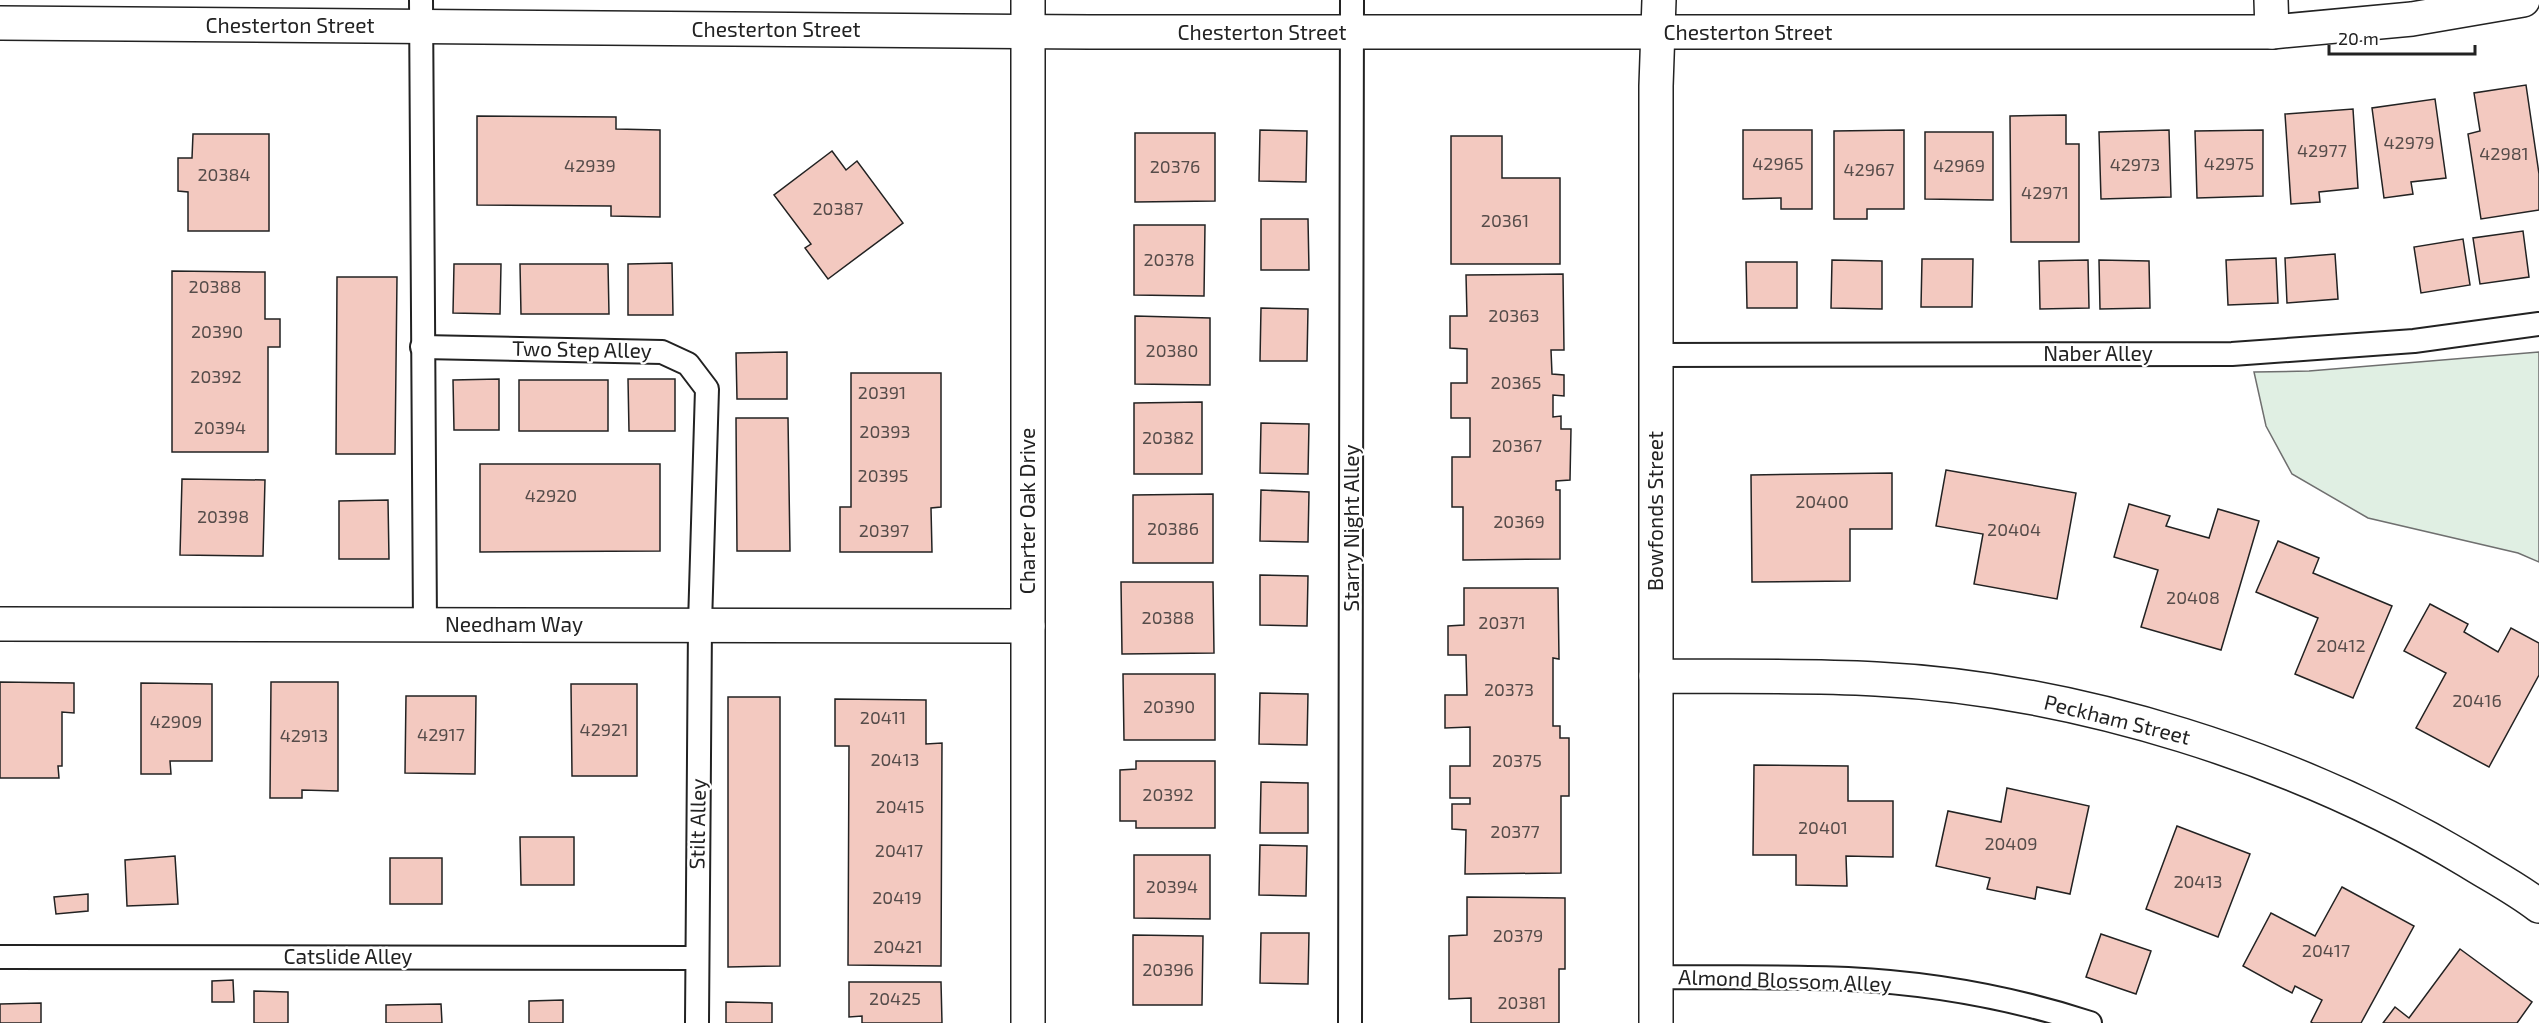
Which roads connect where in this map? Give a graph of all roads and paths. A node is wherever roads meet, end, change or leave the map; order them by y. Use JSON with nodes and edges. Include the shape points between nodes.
{"nodes":[{"id":1,"x":1352,"y":0,"type":"edge"},
{"id":2,"x":1659,"y":0,"type":"edge"},
{"id":3,"x":2523,"y":0,"type":"edge"},
{"id":4,"x":421,"y":14,"type":"edge"},
{"id":5,"x":1028,"y":16,"type":"edge"},
{"id":6,"x":2272,"y":16,"type":"edge"},
{"id":7,"x":0,"y":23,"type":"edge"},
{"id":8,"x":1352,"y":33,"type":"junction"},
{"id":9,"x":1656,"y":33,"type":"junction"},
{"id":10,"x":2539,"y":324,"type":"edge"},
{"id":11,"x":422,"y":347,"type":"junction"},
{"id":12,"x":1656,"y":355,"type":"junction"},
{"id":13,"x":0,"y":624,"type":"edge"},
{"id":14,"x":699,"y":624,"type":"junction"},
{"id":15,"x":425,"y":626,"type":"junction"},
{"id":16,"x":1028,"y":626,"type":"junction"},
{"id":17,"x":1656,"y":676,"type":"junction"},
{"id":18,"x":2539,"y":906,"type":"edge"},
{"id":19,"x":0,"y":957,"type":"edge"},
{"id":20,"x":696,"y":958,"type":"junction"},
{"id":21,"x":1656,"y":977,"type":"junction"},
{"id":22,"x":697,"y":1023,"type":"edge"},
{"id":23,"x":1028,"y":1023,"type":"edge"},
{"id":24,"x":1350,"y":1023,"type":"edge"},
{"id":25,"x":1656,"y":1023,"type":"edge"},
{"id":26,"x":2090,"y":1023,"type":"edge"}],
"edges":[{"from":1,"to":8,"type":"lane","name":"Starry Night Alley"},
{"from":2,"to":9,"type":"street","name":"Bowfonds Street"},
{"from":3,"to":6,"type":"street","name":"Chesterton Street","via":[[2412,19]]},
{"from":4,"to":5,"type":"street","name":"Chesterton Street"},
{"from":4,"to":7,"type":"street","name":"Chesterton Street"},
{"from":4,"to":11,"type":"lane"},
{"from":5,"to":8,"type":"street","name":"Chesterton Street"},
{"from":5,"to":16,"type":"street","name":"Charter Oak Drive"},
{"from":6,"to":9,"type":"street","name":"Chesterton Street"},
{"from":8,"to":9,"type":"street","name":"Chesterton Street"},
{"from":8,"to":24,"type":"lane","name":"Starry Night Alley"},
{"from":9,"to":12,"type":"street","name":"Bowfonds Street"},
{"from":10,"to":12,"type":"lane","name":"Naber Alley","via":[[2414,341],[2232,354]]},
{"from":11,"to":14,"type":"lane","name":"Two Step Alley","via":[[643,350],[662,352],[688,364],[707,389]]},
{"from":11,"to":15,"type":"lane"},
{"from":12,"to":17,"type":"street","name":"Bowfonds Street"},
{"from":13,"to":15,"type":"street","name":"Needham Way"},
{"from":14,"to":15,"type":"street","name":"Needham Way"},
{"from":14,"to":16,"type":"street","name":"Needham Way"},
{"from":14,"to":20,"type":"lane","name":"Stilt Alley"},
{"from":16,"to":23,"type":"street","name":"Charter Oak Drive"},
{"from":17,"to":18,"type":"street","name":"Peckham Street","via":[[1877,679],[1992,691],[2106,713],[2217,746],[2325,787],[2430,838]]},
{"from":17,"to":21,"type":"street","name":"Bowfonds Street"},
{"from":19,"to":20,"type":"lane","name":"Catslide Alley"},
{"from":20,"to":22,"type":"lane","name":"Stilt Alley"},
{"from":21,"to":25,"type":"street","name":"Bowfonds Street"},
{"from":21,"to":26,"type":"lane","name":"Almond Blossom Alley","via":[[1849,979],[1970,993],[2048,1009]]}]}
